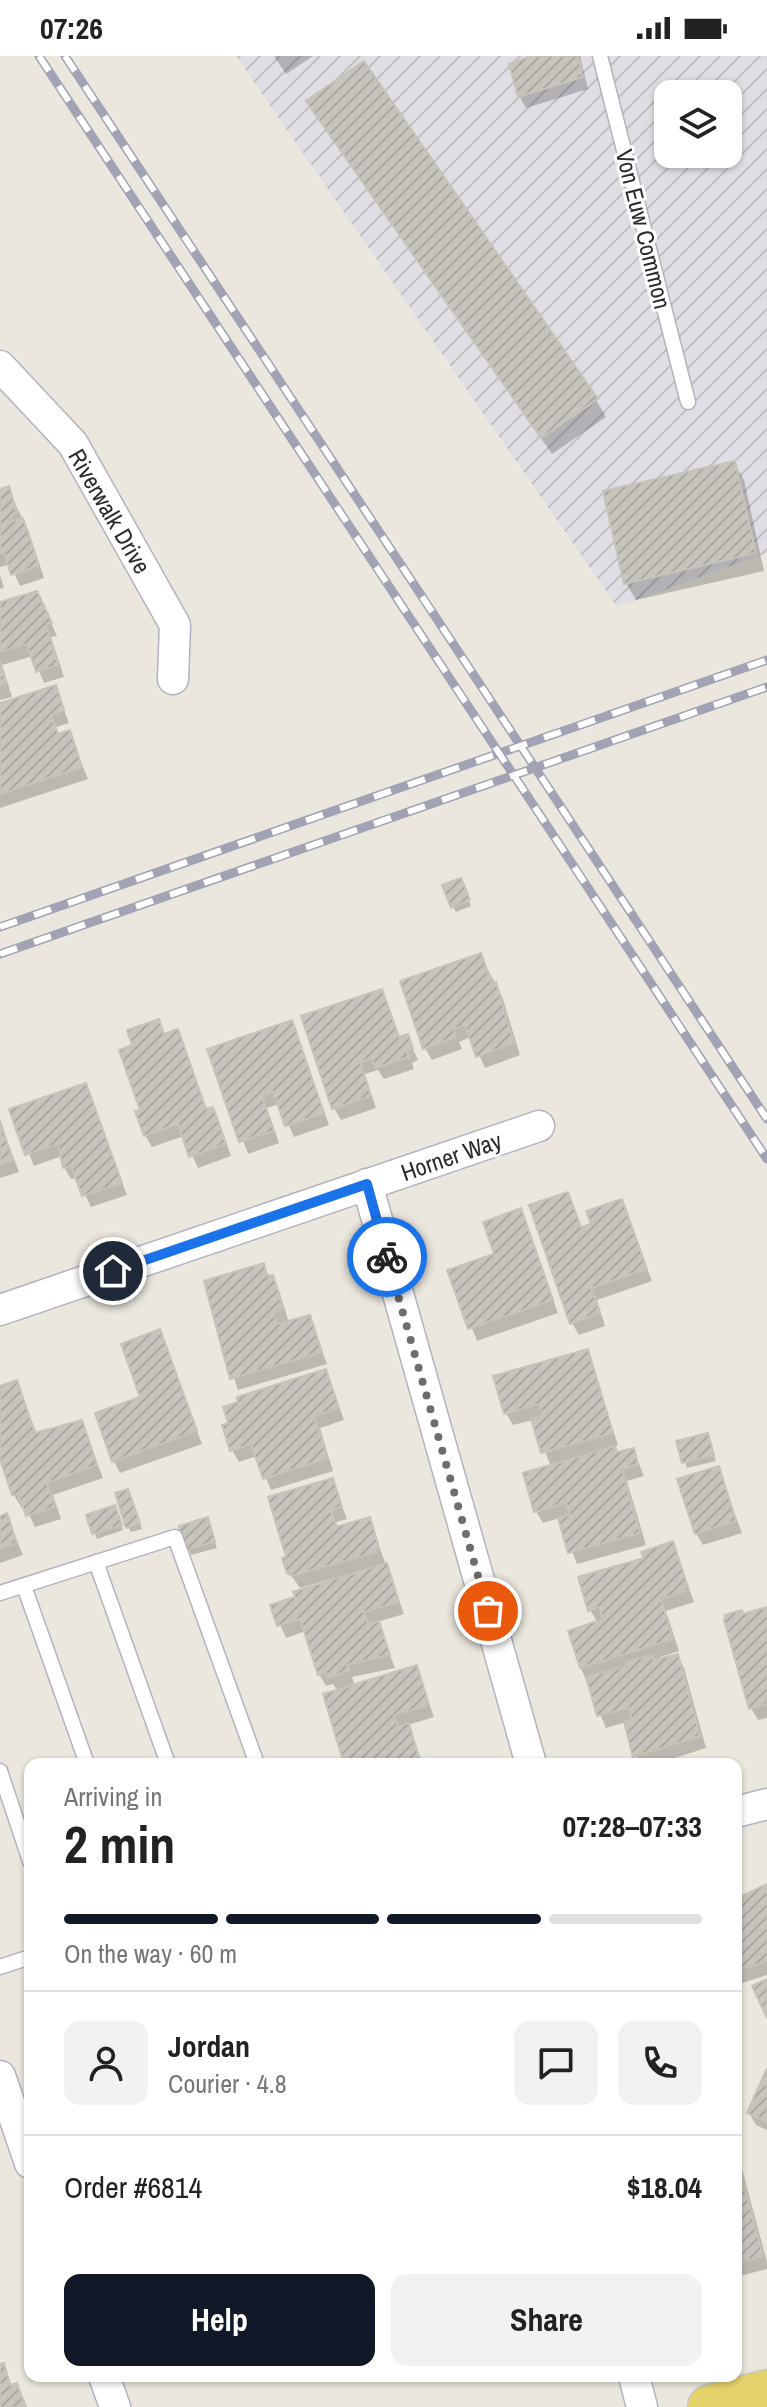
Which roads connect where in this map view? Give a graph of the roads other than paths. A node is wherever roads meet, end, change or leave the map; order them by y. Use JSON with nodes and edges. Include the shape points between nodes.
{"nodes":[{"id":1,"x":600,"y":56,"type":"edge"},
{"id":2,"x":0,"y":366,"type":"edge"},
{"id":3,"x":688,"y":402,"type":"dead end"},
{"id":4,"x":173,"y":679,"type":"dead end"},
{"id":5,"x":539,"y":1126,"type":"dead end"},
{"id":6,"x":367,"y":1184,"type":"junction"},
{"id":7,"x":0,"y":1310,"type":"edge"},
{"id":8,"x":96,"y":1562,"type":"junction"},
{"id":9,"x":24,"y":1586,"type":"junction"},
{"id":10,"x":0,"y":1593,"type":"edge"},
{"id":11,"x":85,"y":1758,"type":"edge"},
{"id":12,"x":166,"y":1758,"type":"edge"},
{"id":13,"x":255,"y":1758,"type":"edge"},
{"id":14,"x":529,"y":1758,"type":"edge"},
{"id":15,"x":0,"y":1771,"type":"edge"},
{"id":16,"x":767,"y":1804,"type":"edge"},
{"id":17,"x":742,"y":1810,"type":"edge"},
{"id":18,"x":24,"y":1843,"type":"edge"},
{"id":19,"x":24,"y":1959,"type":"edge"},
{"id":20,"x":0,"y":1967,"type":"edge"},
{"id":21,"x":0,"y":2076,"type":"edge"},
{"id":22,"x":24,"y":2146,"type":"edge"},
{"id":23,"x":106,"y":2382,"type":"edge"},
{"id":24,"x":636,"y":2382,"type":"edge"},
{"id":25,"x":767,"y":2392,"type":"edge"},
{"id":26,"x":115,"y":2407,"type":"edge"},
{"id":27,"x":642,"y":2407,"type":"edge"},
{"id":28,"x":710,"y":2407,"type":"edge"}],
"edges":[{"from":1,"to":3,"type":"lane","name":"Von Euw Common"},
{"from":2,"to":4,"type":"street","name":"Riverwalk Drive","via":[[73,444],[175,625]]},
{"from":5,"to":6,"type":"street","name":"Horner Way"},
{"from":6,"to":7,"type":"street","name":"Horner Way"},
{"from":6,"to":14,"type":"street"},
{"from":8,"to":9,"type":"lane"},
{"from":8,"to":12,"type":"lane"},
{"from":8,"to":13,"type":"lane","via":[[175,1537]]},
{"from":9,"to":10,"type":"lane"},
{"from":9,"to":11,"type":"lane"},
{"from":15,"to":18,"type":"lane"},
{"from":16,"to":17,"type":"street"},
{"from":19,"to":20,"type":"lane"},
{"from":21,"to":22,"type":"street"},
{"from":23,"to":26,"type":"street"},
{"from":24,"to":27,"type":"street"},
{"from":25,"to":28,"type":"main road"}]}
